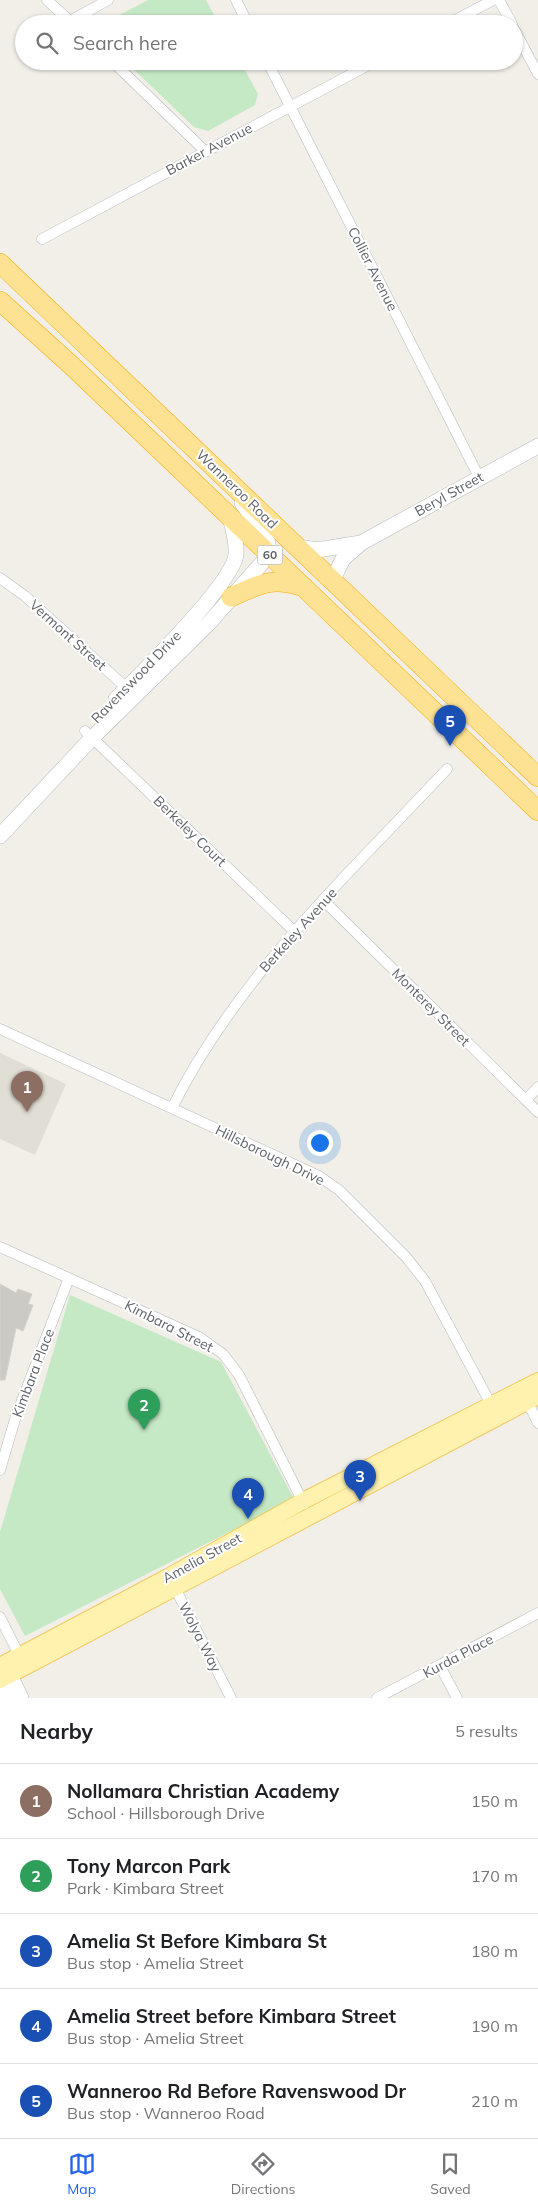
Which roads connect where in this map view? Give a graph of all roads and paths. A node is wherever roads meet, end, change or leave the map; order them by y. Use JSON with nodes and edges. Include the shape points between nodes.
{"nodes":[{"id":1,"x":47,"y":0,"type":"edge"},
{"id":2,"x":108,"y":0,"type":"edge"},
{"id":3,"x":236,"y":0,"type":"edge"},
{"id":4,"x":493,"y":0,"type":"edge"},
{"id":5,"x":499,"y":0,"type":"edge"},
{"id":6,"x":64,"y":15,"type":"edge"},
{"id":7,"x":83,"y":15,"type":"edge"},
{"id":8,"x":244,"y":15,"type":"edge"},
{"id":9,"x":465,"y":15,"type":"edge"},
{"id":10,"x":507,"y":15,"type":"edge"},
{"id":11,"x":523,"y":46,"type":"edge"},
{"id":12,"x":121,"y":70,"type":"edge"},
{"id":13,"x":272,"y":70,"type":"edge"},
{"id":14,"x":359,"y":70,"type":"edge"},
{"id":15,"x":538,"y":74,"type":"edge"},
{"id":16,"x":290,"y":107,"type":"junction"},
{"id":17,"x":205,"y":151,"type":"junction"},
{"id":18,"x":42,"y":238,"type":"dead end"},
{"id":19,"x":0,"y":263,"type":"edge"},
{"id":20,"x":0,"y":300,"type":"edge"},
{"id":21,"x":538,"y":446,"type":"edge"},
{"id":22,"x":218,"y":472,"type":"junction"},
{"id":23,"x":479,"y":477,"type":"junction"},
{"id":24,"x":230,"y":517,"type":"junction"},
{"id":25,"x":361,"y":542,"type":"junction"},
{"id":26,"x":298,"y":547,"type":"junction"},
{"id":27,"x":270,"y":554,"type":"junction"},
{"id":28,"x":0,"y":578,"type":"edge"},
{"id":29,"x":332,"y":581,"type":"junction"},
{"id":30,"x":305,"y":588,"type":"junction"},
{"id":31,"x":232,"y":597,"type":"junction"},
{"id":32,"x":131,"y":692,"type":"junction"},
{"id":33,"x":88,"y":734,"type":"junction"},
{"id":34,"x":447,"y":769,"type":"dead end"},
{"id":35,"x":538,"y":777,"type":"edge"},
{"id":36,"x":538,"y":811,"type":"edge"},
{"id":37,"x":0,"y":821,"type":"edge"},
{"id":38,"x":0,"y":836,"type":"edge"},
{"id":39,"x":324,"y":901,"type":"junction"},
{"id":40,"x":295,"y":932,"type":"junction"},
{"id":41,"x":0,"y":1029,"type":"edge"},
{"id":42,"x":538,"y":1087,"type":"edge"},
{"id":43,"x":526,"y":1100,"type":"junction"},
{"id":44,"x":172,"y":1108,"type":"junction"},
{"id":45,"x":538,"y":1112,"type":"edge"},
{"id":46,"x":0,"y":1247,"type":"edge"},
{"id":47,"x":70,"y":1278,"type":"junction"},
{"id":48,"x":538,"y":1381,"type":"edge"},
{"id":49,"x":529,"y":1396,"type":"edge"},
{"id":50,"x":495,"y":1412,"type":"junction"},
{"id":51,"x":538,"y":1423,"type":"edge"},
{"id":52,"x":0,"y":1470,"type":"edge"},
{"id":53,"x":303,"y":1501,"type":"junction"},
{"id":54,"x":310,"y":1516,"type":"junction"},
{"id":55,"x":172,"y":1583,"type":"junction"},
{"id":56,"x":538,"y":1613,"type":"edge"},
{"id":57,"x":0,"y":1617,"type":"edge"},
{"id":58,"x":22,"y":1661,"type":"junction"},
{"id":59,"x":440,"y":1666,"type":"junction"},
{"id":60,"x":3,"y":1674,"type":"edge"},
{"id":61,"x":8,"y":1698,"type":"edge"},
{"id":62,"x":21,"y":1698,"type":"edge"},
{"id":63,"x":231,"y":1698,"type":"edge"},
{"id":64,"x":377,"y":1698,"type":"edge"},
{"id":65,"x":457,"y":1698,"type":"edge"}],
"edges":[{"from":1,"to":6,"type":"street"},
{"from":2,"to":7,"type":"street"},
{"from":3,"to":8,"type":"street"},
{"from":4,"to":9,"type":"street"},
{"from":5,"to":10,"type":"street"},
{"from":11,"to":15,"type":"street"},
{"from":12,"to":17,"type":"street"},
{"from":13,"to":16,"type":"street","name":"Collier Avenue"},
{"from":14,"to":16,"type":"street","name":"Barker Avenue"},
{"from":16,"to":17,"type":"street","name":"Barker Avenue"},
{"from":16,"to":23,"type":"street","name":"Collier Avenue"},
{"from":17,"to":18,"type":"street","name":"Barker Avenue"},
{"from":19,"to":22,"type":"highway","name":"Wanneroo Road","number":"60"},
{"from":20,"to":24,"type":"highway","name":"Wanneroo Road","number":"60"},
{"from":21,"to":23,"type":"street","name":"Beryl Street"},
{"from":22,"to":26,"type":"highway","name":"Wanneroo Road","number":"60"},
{"from":22,"to":27,"type":"street","via":[[262,530]]},
{"from":23,"to":25,"type":"street","name":"Beryl Street"},
{"from":24,"to":27,"type":"highway","name":"Wanneroo Road","number":"60"},
{"from":24,"to":32,"type":"street","name":"Ravenswood Drive","via":[[236,555],[232,567]]},
{"from":25,"to":26,"type":"street","name":"Beryl Street","via":[[317,550]]},
{"from":25,"to":29,"type":"street","name":"Beryl Street","via":[[343,559]]},
{"from":26,"to":29,"type":"highway","name":"Wanneroo Road","number":"60"},
{"from":27,"to":30,"type":"highway","name":"Wanneroo Road","number":"60"},
{"from":27,"to":31,"type":"street","name":"Ravenswood Drive"},
{"from":28,"to":32,"type":"street","name":"Vermont Street","via":[[25,596]]},
{"from":29,"to":35,"type":"highway","name":"Wanneroo Road","number":"60"},
{"from":30,"to":31,"type":"highway","via":[[283,581],[271,582]]},
{"from":30,"to":36,"type":"highway","name":"Wanneroo Road","number":"60"},
{"from":31,"to":32,"type":"street","name":"Ravenswood Drive","via":[[180,653]]},
{"from":32,"to":33,"type":"street","name":"Ravenswood Drive"},
{"from":33,"to":37,"type":"street","name":"Ravenswood Drive"},
{"from":33,"to":38,"type":"street","name":"Ravenswood Drive"},
{"from":33,"to":40,"type":"street","name":"Berkeley Court"},
{"from":34,"to":39,"type":"street","name":"Berkeley Avenue"},
{"from":39,"to":40,"type":"street","name":"Berkeley Avenue"},
{"from":39,"to":43,"type":"street","name":"Monterey Street"},
{"from":40,"to":44,"type":"street","name":"Berkeley Avenue","via":[[246,990],[183,1085]]},
{"from":41,"to":44,"type":"street","name":"Hillsborough Drive"},
{"from":42,"to":43,"type":"street"},
{"from":43,"to":45,"type":"street","name":"Monterey Street"},
{"from":44,"to":50,"type":"street","name":"Hillsborough Drive","via":[[320,1176],[338,1190],[406,1257],[425,1281]]},
{"from":46,"to":47,"type":"street","name":"Kimbara Street"},
{"from":47,"to":52,"type":"street","name":"Kimbara Place","via":[[16,1416]]},
{"from":47,"to":53,"type":"street","name":"Kimbara Street","via":[[198,1337],[223,1354],[239,1375]]},
{"from":48,"to":49,"type":"main road","name":"Amelia Street"},
{"from":49,"to":50,"type":"main road","name":"Amelia Street"},
{"from":49,"to":51,"type":"street"},
{"from":50,"to":53,"type":"main road","name":"Amelia Street"},
{"from":50,"to":54,"type":"main road","name":"Amelia Street"},
{"from":53,"to":54,"type":"street","name":"Kimbara Street"},
{"from":53,"to":55,"type":"main road","name":"Amelia Street"},
{"from":54,"to":55,"type":"main road","name":"Amelia Street"},
{"from":55,"to":58,"type":"main road","name":"Amelia Street"},
{"from":55,"to":63,"type":"street","name":"Wolya Way"},
{"from":56,"to":59,"type":"street","name":"Kurda Place"},
{"from":57,"to":58,"type":"street"},
{"from":58,"to":60,"type":"main road","name":"Amelia Street"},
{"from":59,"to":64,"type":"street","name":"Kurda Place"},
{"from":59,"to":65,"type":"street"},
{"from":60,"to":61,"type":"street"},
{"from":60,"to":62,"type":"street"}]}
